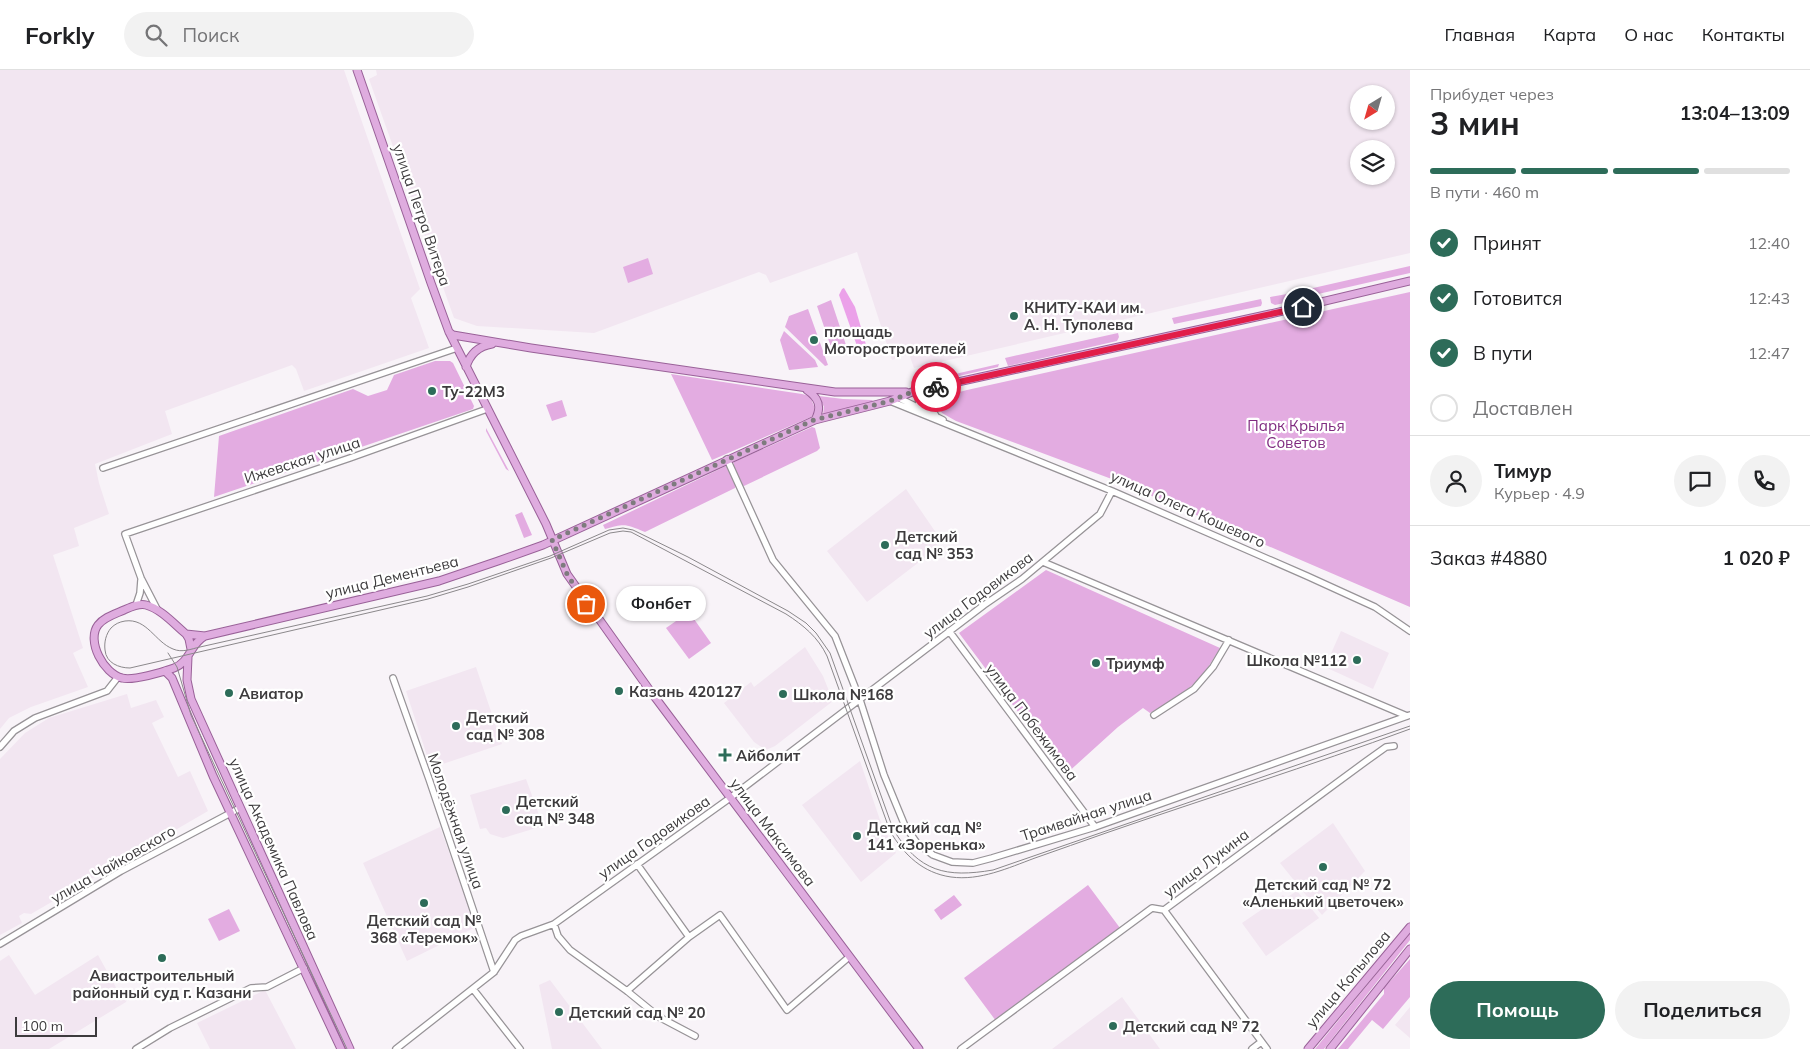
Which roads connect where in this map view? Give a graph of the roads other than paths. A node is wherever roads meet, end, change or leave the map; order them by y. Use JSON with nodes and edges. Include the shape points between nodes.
{"nodes":[{"id":1,"x":358,"y":70,"type":"edge"},
{"id":2,"x":1410,"y":281,"type":"edge"},
{"id":3,"x":449,"y":332,"type":"junction"},
{"id":4,"x":502,"y":344,"type":"junction"},
{"id":5,"x":457,"y":348,"type":"junction"},
{"id":6,"x":466,"y":367,"type":"junction"},
{"id":7,"x":942,"y":386,"type":"junction"},
{"id":8,"x":805,"y":388,"type":"junction"},
{"id":9,"x":915,"y":392,"type":"junction"},
{"id":10,"x":891,"y":397,"type":"junction"},
{"id":11,"x":899,"y":398,"type":"junction"},
{"id":12,"x":919,"y":408,"type":"junction"},
{"id":13,"x":487,"y":409,"type":"junction"},
{"id":14,"x":922,"y":415,"type":"junction"},
{"id":15,"x":936,"y":416,"type":"junction"},
{"id":16,"x":814,"y":420,"type":"junction"},
{"id":17,"x":948,"y":424,"type":"junction"},
{"id":18,"x":727,"y":459,"type":"junction"},
{"id":19,"x":103,"y":468,"type":"dead end"},
{"id":20,"x":1112,"y":491,"type":"junction"},
{"id":21,"x":552,"y":540,"type":"junction"},
{"id":22,"x":1043,"y":562,"type":"junction"},
{"id":23,"x":141,"y":578,"type":"junction"},
{"id":24,"x":136,"y":605,"type":"junction"},
{"id":25,"x":157,"y":609,"type":"junction"},
{"id":26,"x":949,"y":632,"type":"junction"},
{"id":27,"x":1410,"y":632,"type":"edge"},
{"id":28,"x":186,"y":634,"type":"junction"},
{"id":29,"x":205,"y":636,"type":"junction"},
{"id":30,"x":1229,"y":640,"type":"junction"},
{"id":31,"x":191,"y":649,"type":"junction"},
{"id":32,"x":188,"y":657,"type":"junction"},
{"id":33,"x":165,"y":671,"type":"junction"},
{"id":34,"x":118,"y":676,"type":"junction"},
{"id":35,"x":393,"y":678,"type":"dead end"},
{"id":36,"x":860,"y":700,"type":"junction"},
{"id":37,"x":1154,"y":715,"type":"dead end"},
{"id":38,"x":1409,"y":716,"type":"edge"},
{"id":39,"x":1394,"y":746,"type":"dead end"},
{"id":40,"x":0,"y":747,"type":"edge"},
{"id":41,"x":730,"y":798,"type":"junction"},
{"id":42,"x":240,"y":808,"type":"junction"},
{"id":43,"x":230,"y":813,"type":"junction"},
{"id":44,"x":1095,"y":827,"type":"junction"},
{"id":45,"x":637,"y":864,"type":"junction"},
{"id":46,"x":1164,"y":910,"type":"junction"},
{"id":47,"x":554,"y":924,"type":"junction"},
{"id":48,"x":1410,"y":927,"type":"edge"},
{"id":49,"x":689,"y":937,"type":"junction"},
{"id":50,"x":0,"y":944,"type":"edge"},
{"id":51,"x":1410,"y":949,"type":"edge"},
{"id":52,"x":849,"y":956,"type":"junction"},
{"id":53,"x":304,"y":968,"type":"junction"},
{"id":54,"x":494,"y":972,"type":"junction"},
{"id":55,"x":472,"y":989,"type":"junction"},
{"id":56,"x":627,"y":990,"type":"junction"},
{"id":57,"x":695,"y":1036,"type":"dead end"},
{"id":58,"x":1261,"y":1042,"type":"junction"},
{"id":59,"x":136,"y":1049,"type":"edge"},
{"id":60,"x":341,"y":1049,"type":"edge"},
{"id":61,"x":350,"y":1049,"type":"edge"},
{"id":62,"x":396,"y":1049,"type":"edge"},
{"id":63,"x":520,"y":1049,"type":"edge"},
{"id":64,"x":919,"y":1049,"type":"edge"},
{"id":65,"x":961,"y":1049,"type":"edge"},
{"id":66,"x":1252,"y":1049,"type":"edge"},
{"id":67,"x":1267,"y":1049,"type":"edge"},
{"id":68,"x":1308,"y":1049,"type":"edge"},
{"id":69,"x":1330,"y":1049,"type":"edge"}],
"edges":[{"from":1,"to":3,"type":"main road","name":"улица Петра Витера"},
{"from":2,"to":7,"type":"main road"},
{"from":3,"to":4,"type":"main road"},
{"from":3,"to":5,"type":"main road","name":"улица Петра Витера"},
{"from":4,"to":6,"type":"main road","via":[[481,347],[472,354]]},
{"from":4,"to":8,"type":"main road"},
{"from":5,"to":6,"type":"main road","name":"улица Петра Витера"},
{"from":5,"to":19,"type":"street"},
{"from":6,"to":13,"type":"main road","name":"улица Максимова"},
{"from":7,"to":9,"type":"main road"},
{"from":7,"to":15,"type":"street","via":[[932,400]]},
{"from":8,"to":10,"type":"main road"},
{"from":8,"to":16,"type":"main road","via":[[814,394],[819,405]]},
{"from":9,"to":10,"type":"main road"},
{"from":9,"to":11,"type":"main road"},
{"from":9,"to":12,"type":"street"},
{"from":10,"to":11,"type":"main road","name":"улица Олега Кошевого"},
{"from":10,"to":14,"type":"street","name":"улица Олега Кошевого"},
{"from":10,"to":16,"type":"main road","name":"улица Дементьева"},
{"from":11,"to":12,"type":"street","name":"улица Олега Кошевого"},
{"from":12,"to":14,"type":"street"},
{"from":12,"to":15,"type":"street","name":"улица Олега Кошевого"},
{"from":13,"to":21,"type":"main road","name":"улица Максимова"},
{"from":13,"to":23,"type":"street","name":"Ижевская улица","via":[[125,534]]},
{"from":14,"to":17,"type":"street","name":"улица Олега Кошевого"},
{"from":15,"to":17,"type":"street","name":"улица Олега Кошевого"},
{"from":16,"to":18,"type":"main road","name":"улица Дементьева"},
{"from":17,"to":20,"type":"street","name":"улица Олега Кошевого"},
{"from":18,"to":21,"type":"main road","name":"улица Дементьева"},
{"from":18,"to":36,"type":"street","name":"Трамвайная улица","via":[[773,560],[835,636]]},
{"from":20,"to":22,"type":"street","name":"улица Годовикова","via":[[1100,514]]},
{"from":20,"to":27,"type":"street","name":"улица Олега Кошевого","via":[[1375,608]]},
{"from":21,"to":29,"type":"main road","name":"улица Дементьева","via":[[439,581]]},
{"from":21,"to":41,"type":"main road","name":"улица Максимова","via":[[575,588]]},
{"from":22,"to":26,"type":"street","name":"улица Годовикова"},
{"from":22,"to":30,"type":"street"},
{"from":23,"to":24,"type":"street"},
{"from":23,"to":25,"type":"street"},
{"from":24,"to":25,"type":"main road"},
{"from":24,"to":34,"type":"main road","via":[[104,620],[95,632],[95,646],[100,656],[108,669]]},
{"from":25,"to":28,"type":"main road"},
{"from":26,"to":36,"type":"street","name":"улица Годовикова"},
{"from":26,"to":44,"type":"street","name":"улица Побежимова"},
{"from":28,"to":29,"type":"main road","name":"улица Дементьева"},
{"from":28,"to":31,"type":"main road"},
{"from":29,"to":31,"type":"main road","name":"улица Дементьева"},
{"from":30,"to":37,"type":"street","via":[[1213,667],[1194,689]]},
{"from":30,"to":38,"type":"street"},
{"from":31,"to":32,"type":"main road","name":"улица Дементьева"},
{"from":32,"to":33,"type":"main road","via":[[180,665]]},
{"from":32,"to":42,"type":"main road","name":"улица Академика Павлова","via":[[191,699]]},
{"from":33,"to":34,"type":"main road","via":[[131,679]]},
{"from":33,"to":43,"type":"main road","name":"улица Академика Павлова","via":[[172,678]]},
{"from":34,"to":40,"type":"street","via":[[107,691],[35,718],[14,732]]},
{"from":35,"to":54,"type":"street","name":"Молодёжная улица"},
{"from":36,"to":41,"type":"street","name":"улица Годовикова"},
{"from":36,"to":44,"type":"street","name":"Трамвайная улица","via":[[884,775],[905,826],[917,843],[933,855],[952,862],[972,863]]},
{"from":38,"to":44,"type":"street","name":"Трамвайная улица"},
{"from":39,"to":46,"type":"street","name":"улица Лукина","via":[[1386,747]]},
{"from":41,"to":45,"type":"street","name":"улица Годовикова"},
{"from":41,"to":52,"type":"main road","name":"улица Максимова"},
{"from":42,"to":43,"type":"street","name":"улица Чайковского"},
{"from":42,"to":61,"type":"main road","name":"улица Академика Павлова"},
{"from":43,"to":50,"type":"street","name":"улица Чайковского","via":[[121,871]]},
{"from":43,"to":53,"type":"main road","name":"улица Академика Павлова"},
{"from":45,"to":47,"type":"street","name":"улица Годовикова"},
{"from":45,"to":49,"type":"street"},
{"from":46,"to":58,"type":"street"},
{"from":46,"to":65,"type":"street","name":"улица Лукина","via":[[1152,908]]},
{"from":47,"to":54,"type":"street","name":"улица Годовикова","via":[[515,940]]},
{"from":47,"to":56,"type":"street","via":[[558,936],[570,950]]},
{"from":48,"to":68,"type":"main road","name":"улица Копылова"},
{"from":49,"to":52,"type":"street","via":[[720,915],[787,1010]]},
{"from":49,"to":56,"type":"street"},
{"from":51,"to":69,"type":"main road","name":"улица Копылова"},
{"from":52,"to":64,"type":"main road","name":"улица Максимова"},
{"from":53,"to":59,"type":"street","via":[[267,987],[251,988],[170,1028]]},
{"from":53,"to":60,"type":"main road","name":"улица Академика Павлова"},
{"from":54,"to":55,"type":"street","name":"улица Годовикова"},
{"from":55,"to":62,"type":"street","name":"улица Годовикова"},
{"from":55,"to":63,"type":"street"},
{"from":56,"to":57,"type":"street","via":[[659,1017]]},
{"from":58,"to":66,"type":"street"},
{"from":58,"to":67,"type":"street"}]}
